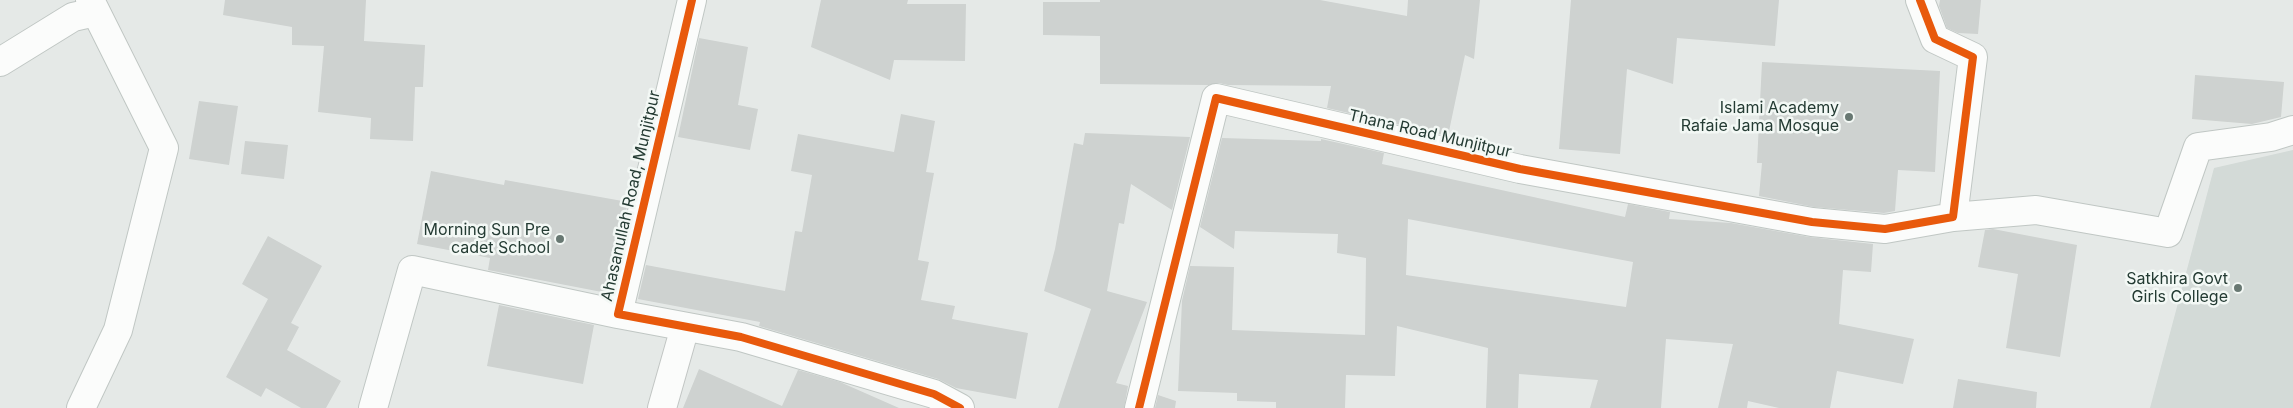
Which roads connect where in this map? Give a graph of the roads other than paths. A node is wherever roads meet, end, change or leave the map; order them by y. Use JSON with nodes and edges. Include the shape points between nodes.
{"nodes":[{"id":1,"x":692,"y":0,"type":"edge"},
{"id":2,"x":1920,"y":0,"type":"edge"},
{"id":3,"x":92,"y":6,"type":"edge"},
{"id":4,"x":0,"y":62,"type":"edge"},
{"id":5,"x":2293,"y":130,"type":"edge"},
{"id":6,"x":1953,"y":217,"type":"junction"},
{"id":7,"x":618,"y":314,"type":"junction"},
{"id":8,"x":685,"y":327,"type":"junction"},
{"id":9,"x":81,"y":408,"type":"edge"},
{"id":10,"x":373,"y":408,"type":"edge"},
{"id":11,"x":662,"y":408,"type":"edge"},
{"id":12,"x":960,"y":408,"type":"edge"},
{"id":13,"x":1139,"y":408,"type":"edge"}],
"edges":[{"from":1,"to":7,"type":"street","name":"Ahasanullah Road, Munjitpur"},
{"from":2,"to":6,"type":"street","via":[[1936,39],[1973,57]]},
{"from":3,"to":4,"type":"street"},
{"from":3,"to":9,"type":"street","via":[[164,148],[118,330]]},
{"from":5,"to":6,"type":"street","via":[[2271,137],[2198,147],[2168,233],[2036,210]]},
{"from":6,"to":13,"type":"street","name":"Thana Road Munjitpur","via":[[1885,230],[1812,222],[1520,169],[1216,98]]},
{"from":7,"to":8,"type":"street","name":"Ahasanullah Road, Munjitpur"},
{"from":7,"to":10,"type":"street","via":[[412,270]]},
{"from":8,"to":11,"type":"street"},
{"from":8,"to":12,"type":"street","name":"Ahasanullah Road, Munjitpur","via":[[759,342],[934,394]]}]}
